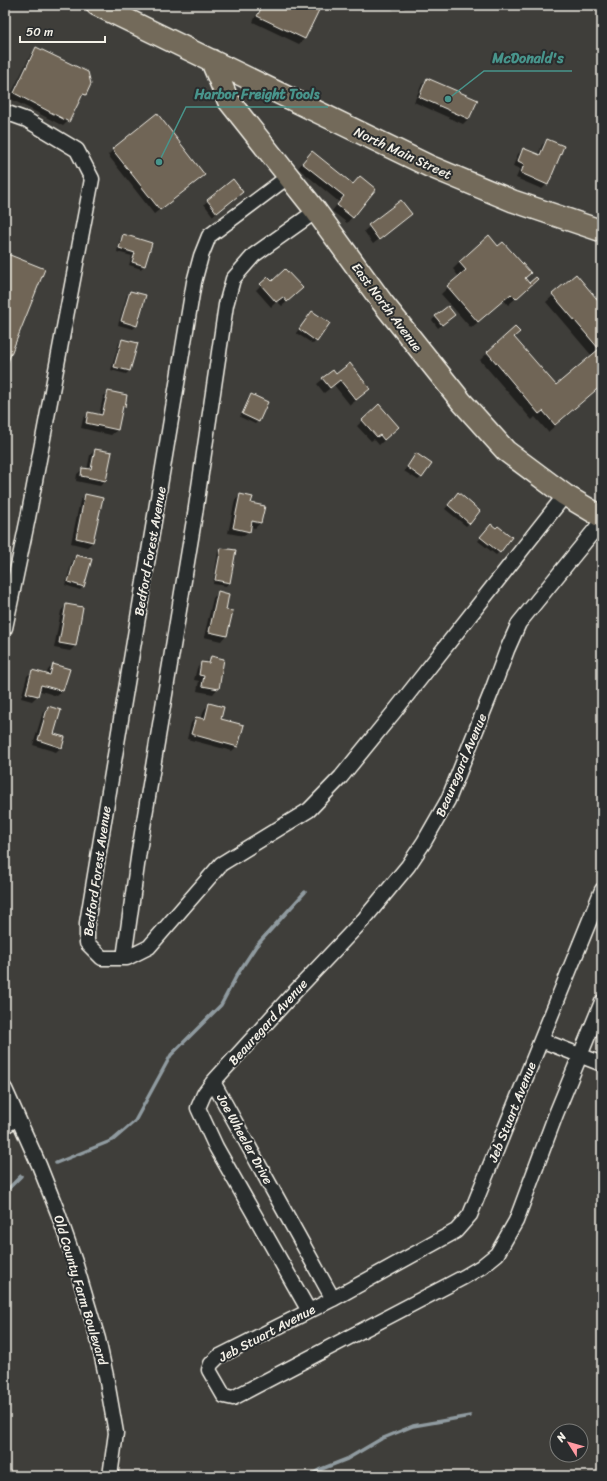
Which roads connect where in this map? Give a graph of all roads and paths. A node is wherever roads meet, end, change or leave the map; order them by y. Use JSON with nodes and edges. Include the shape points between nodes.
{"nodes":[{"id":1,"x":97,"y":5,"type":"edge"},
{"id":2,"x":211,"y":60,"type":"junction"},
{"id":3,"x":5,"y":112,"type":"edge"},
{"id":4,"x":289,"y":176,"type":"junction"},
{"id":5,"x":316,"y":210,"type":"junction"},
{"id":6,"x":602,"y":231,"type":"edge"},
{"id":7,"x":565,"y":495,"type":"junction"},
{"id":8,"x":602,"y":517,"type":"edge"},
{"id":9,"x":602,"y":521,"type":"edge"},
{"id":10,"x":5,"y":628,"type":"edge"},
{"id":11,"x":602,"y":890,"type":"edge"},
{"id":12,"x":124,"y":958,"type":"junction"},
{"id":13,"x":602,"y":1002,"type":"edge"},
{"id":14,"x":541,"y":1040,"type":"junction"},
{"id":15,"x":580,"y":1056,"type":"junction"},
{"id":16,"x":602,"y":1064,"type":"edge"},
{"id":17,"x":213,"y":1082,"type":"junction"},
{"id":18,"x":5,"y":1089,"type":"edge"},
{"id":19,"x":17,"y":1118,"type":"junction"},
{"id":20,"x":5,"y":1126,"type":"edge"},
{"id":21,"x":333,"y":1299,"type":"junction"},
{"id":22,"x":309,"y":1311,"type":"junction"},
{"id":23,"x":110,"y":1476,"type":"edge"}],
"edges":[{"from":1,"to":2,"type":"main road","name":"North Main Street"},
{"from":2,"to":4,"type":"main road","name":"East North Avenue","via":[[228,100]]},
{"from":2,"to":6,"type":"main road","name":"North Main Street","via":[[429,166],[513,201]]},
{"from":3,"to":10,"type":"street","via":[[27,120],[77,150],[92,179]]},
{"from":4,"to":5,"type":"main road","name":"East North Avenue"},
{"from":4,"to":12,"type":"street","name":"Bedford Forest Avenue","via":[[209,236],[194,282],[87,923],[87,943],[102,958]]},
{"from":5,"to":7,"type":"main road","name":"East North Avenue","via":[[382,302],[461,401],[506,451]]},
{"from":5,"to":12,"type":"street","via":[[254,254],[233,279],[226,305]]},
{"from":7,"to":8,"type":"main road","name":"East North Avenue"},
{"from":7,"to":12,"type":"street","via":[[341,777],[309,810],[221,864],[149,947]]},
{"from":9,"to":17,"type":"street","name":"Beauregard Avenue","via":[[519,623],[448,800],[408,866],[366,918]]},
{"from":11,"to":14,"type":"street","name":"Jeb Stuart Avenue"},
{"from":13,"to":15,"type":"street","name":"Jeb Stuart Avenue"},
{"from":14,"to":15,"type":"street"},
{"from":14,"to":21,"type":"street","name":"Jeb Stuart Avenue","via":[[470,1215],[456,1231]]},
{"from":15,"to":16,"type":"street"},
{"from":15,"to":22,"type":"street","name":"Jeb Stuart Avenue","via":[[516,1221],[498,1254],[464,1277],[233,1398],[224,1396],[209,1370],[218,1357]]},
{"from":17,"to":21,"type":"street","name":"Joe Wheeler Drive"},
{"from":17,"to":22,"type":"street","name":"Joe Wheeler Drive","via":[[198,1108],[216,1147]]},
{"from":18,"to":19,"type":"street","name":"Old County Farm Boulevard"},
{"from":19,"to":20,"type":"street"},
{"from":19,"to":23,"type":"street","name":"Old County Farm Boulevard","via":[[58,1213],[98,1339],[116,1433]]},
{"from":21,"to":22,"type":"street","name":"Jeb Stuart Avenue"}]}
